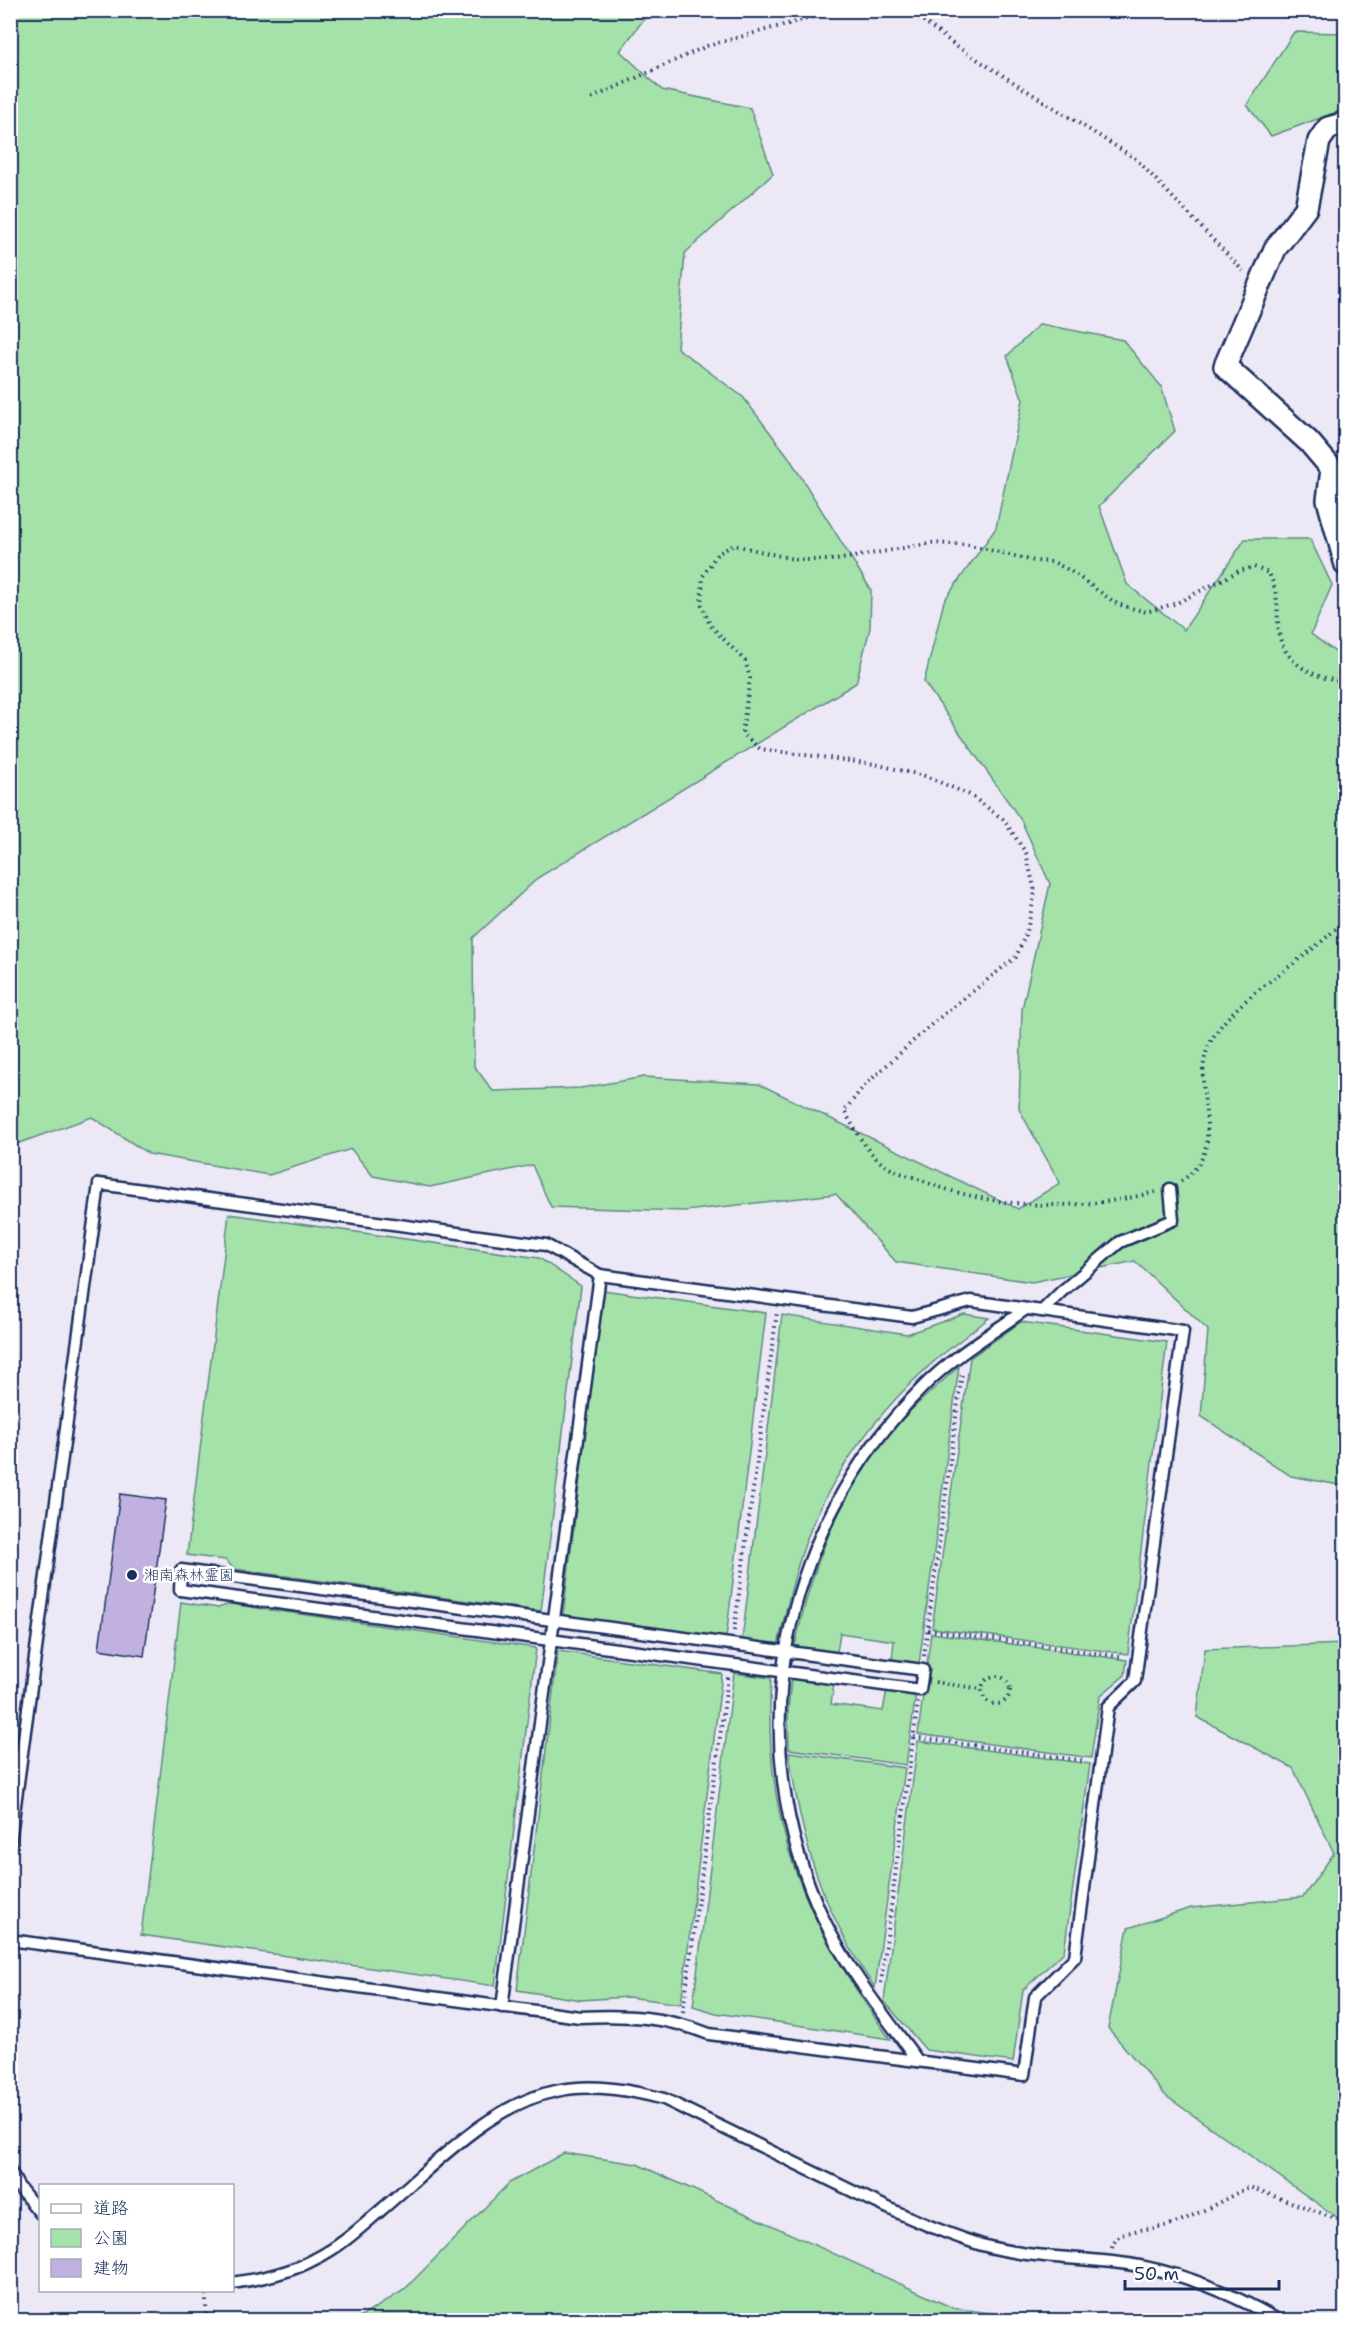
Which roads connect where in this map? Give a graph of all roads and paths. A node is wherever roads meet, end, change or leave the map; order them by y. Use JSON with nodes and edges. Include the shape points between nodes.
{"nodes":[{"id":1,"x":839,"y":10,"type":"edge"},
{"id":2,"x":909,"y":10,"type":"edge"},
{"id":3,"x":592,"y":98,"type":"dead end"},
{"id":4,"x":1346,"y":123,"type":"edge"},
{"id":5,"x":1259,"y":286,"type":"junction"},
{"id":6,"x":1339,"y":475,"type":"edge"},
{"id":7,"x":1346,"y":566,"type":"edge"},
{"id":8,"x":1346,"y":682,"type":"edge"},
{"id":9,"x":1346,"y":918,"type":"edge"},
{"id":10,"x":1170,"y":1188,"type":"junction"},
{"id":11,"x":600,"y":1275,"type":"junction"},
{"id":12,"x":1026,"y":1309,"type":"junction"},
{"id":13,"x":1042,"y":1311,"type":"junction"},
{"id":14,"x":965,"y":1351,"type":"junction"},
{"id":15,"x":554,"y":1620,"type":"junction"},
{"id":16,"x":928,"y":1630,"type":"junction"},
{"id":17,"x":551,"y":1640,"type":"junction"},
{"id":18,"x":784,"y":1652,"type":"junction"},
{"id":19,"x":1138,"y":1659,"type":"junction"},
{"id":20,"x":782,"y":1671,"type":"junction"},
{"id":21,"x":921,"y":1680,"type":"junction"},
{"id":22,"x":982,"y":1689,"type":"junction"},
{"id":23,"x":914,"y":1737,"type":"junction"},
{"id":24,"x":1101,"y":1763,"type":"junction"},
{"id":25,"x":10,"y":1842,"type":"edge"},
{"id":26,"x":10,"y":1940,"type":"edge"},
{"id":27,"x":878,"y":2006,"type":"junction"},
{"id":28,"x":502,"y":2007,"type":"junction"},
{"id":29,"x":918,"y":2061,"type":"junction"},
{"id":30,"x":10,"y":2171,"type":"edge"},
{"id":31,"x":39,"y":2212,"type":"edge"},
{"id":32,"x":1346,"y":2222,"type":"edge"},
{"id":33,"x":1120,"y":2235,"type":"dead end"},
{"id":34,"x":234,"y":2283,"type":"edge"},
{"id":35,"x":206,"y":2292,"type":"edge"},
{"id":36,"x":206,"y":2320,"type":"edge"},
{"id":37,"x":1278,"y":2320,"type":"edge"}],
"edges":[{"from":1,"to":3,"type":"path","via":[[707,46]]},
{"from":2,"to":5,"type":"path","via":[[959,48],[1136,159]]},
{"from":4,"to":5,"type":"street","via":[[1328,128],[1319,141],[1306,208],[1275,249]]},
{"from":5,"to":6,"type":"street","via":[[1225,366],[1309,442]]},
{"from":6,"to":7,"type":"street","via":[[1328,500]]},
{"from":8,"to":10,"type":"path","via":[[1331,681],[1304,670],[1286,653],[1280,635],[1277,592],[1269,573],[1254,567],[1178,603],[1146,612],[1117,604],[1053,562],[970,545],[932,543],[836,560],[797,560],[734,544],[717,554],[703,576],[701,603],[710,625],[745,661],[750,678],[741,733],[760,749],[874,764],[925,776],[970,795],[1003,819],[1026,853],[1035,892],[1027,931],[1016,957],[933,1023],[865,1085],[844,1111],[866,1145],[884,1165],[926,1183],[995,1201],[1053,1206],[1132,1198]]},
{"from":9,"to":10,"type":"path","via":[[1327,938],[1244,1003],[1216,1032],[1203,1066],[1206,1152],[1185,1179]]},
{"from":10,"to":13,"type":"lane","via":[[1173,1220],[1114,1245]]},
{"from":11,"to":12,"type":"lane","via":[[912,1317],[971,1302]]},
{"from":11,"to":15,"type":"lane"},
{"from":11,"to":25,"type":"lane","via":[[546,1245],[99,1184]]},
{"from":12,"to":13,"type":"lane"},
{"from":12,"to":14,"type":"lane"},
{"from":13,"to":19,"type":"lane","via":[[1183,1331]]},
{"from":14,"to":16,"type":"path"},
{"from":14,"to":18,"type":"lane","via":[[922,1387],[861,1461],[809,1558]]},
{"from":15,"to":17,"type":"lane"},
{"from":15,"to":17,"type":"lane","via":[[181,1570],[180,1590]]},
{"from":15,"to":18,"type":"lane"},
{"from":16,"to":19,"type":"path"},
{"from":16,"to":21,"type":"path"},
{"from":17,"to":20,"type":"lane"},
{"from":17,"to":28,"type":"lane"},
{"from":18,"to":20,"type":"lane"},
{"from":18,"to":21,"type":"lane"},
{"from":19,"to":24,"type":"lane","via":[[1135,1681],[1108,1707]]},
{"from":20,"to":21,"type":"lane"},
{"from":20,"to":27,"type":"lane","via":[[782,1769],[804,1871],[851,1970]]},
{"from":21,"to":22,"type":"path"},
{"from":21,"to":23,"type":"path"},
{"from":22,"to":22,"type":"path","via":[[991,1677],[1000,1677],[1008,1683],[1010,1693],[997,1705],[984,1698]]},
{"from":23,"to":24,"type":"path"},
{"from":23,"to":27,"type":"path"},
{"from":24,"to":29,"type":"lane","via":[[1075,1957],[1035,1997],[1024,2075]]},
{"from":26,"to":28,"type":"lane"},
{"from":27,"to":29,"type":"lane"},
{"from":28,"to":29,"type":"lane","via":[[580,2017],[653,2018],[709,2034]]},
{"from":30,"to":31,"type":"lane"},
{"from":32,"to":33,"type":"path","via":[[1249,2187],[1168,2225]]},
{"from":34,"to":37,"type":"lane","via":[[265,2278],[315,2260],[349,2238],[489,2119],[520,2102],[556,2091],[603,2088],[664,2099],[934,2229],[1013,2252],[1167,2270],[1253,2305]]},
{"from":35,"to":36,"type":"path"}]}
